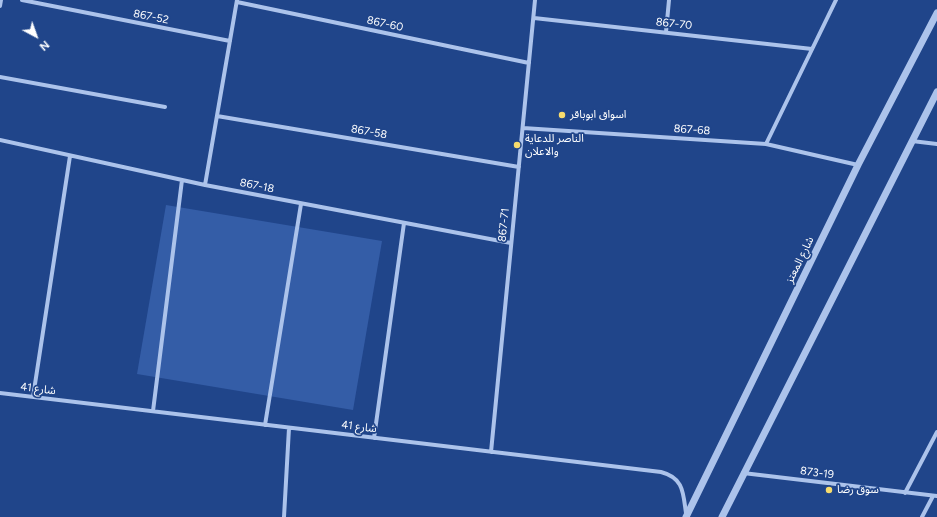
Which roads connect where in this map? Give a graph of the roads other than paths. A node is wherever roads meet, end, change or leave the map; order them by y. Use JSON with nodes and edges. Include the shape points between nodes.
{"nodes":[{"id":1,"x":1,"y":0,"type":"edge"},
{"id":2,"x":22,"y":0,"type":"edge"},
{"id":3,"x":535,"y":0,"type":"edge"},
{"id":4,"x":669,"y":0,"type":"edge"},
{"id":5,"x":836,"y":0,"type":"edge"},
{"id":6,"x":237,"y":1,"type":"edge"},
{"id":7,"x":0,"y":6,"type":"edge"},
{"id":8,"x":937,"y":13,"type":"edge"},
{"id":9,"x":534,"y":18,"type":"junction"},
{"id":10,"x":666,"y":32,"type":"junction"},
{"id":11,"x":230,"y":41,"type":"junction"},
{"id":12,"x":812,"y":49,"type":"junction"},
{"id":13,"x":529,"y":63,"type":"junction"},
{"id":14,"x":0,"y":77,"type":"edge"},
{"id":15,"x":937,"y":92,"type":"edge"},
{"id":16,"x":165,"y":107,"type":"dead end"},
{"id":17,"x":217,"y":116,"type":"junction"},
{"id":18,"x":523,"y":128,"type":"junction"},
{"id":19,"x":0,"y":140,"type":"edge"},
{"id":20,"x":911,"y":141,"type":"junction"},
{"id":21,"x":766,"y":144,"type":"junction"},
{"id":22,"x":937,"y":144,"type":"edge"},
{"id":23,"x":70,"y":156,"type":"junction"},
{"id":24,"x":858,"y":165,"type":"junction"},
{"id":25,"x":519,"y":167,"type":"junction"},
{"id":26,"x":182,"y":180,"type":"junction"},
{"id":27,"x":205,"y":185,"type":"junction"},
{"id":28,"x":300,"y":204,"type":"junction"},
{"id":29,"x":404,"y":223,"type":"junction"},
{"id":30,"x":511,"y":243,"type":"junction"},
{"id":31,"x":0,"y":393,"type":"edge"},
{"id":32,"x":33,"y":397,"type":"junction"},
{"id":33,"x":153,"y":411,"type":"junction"},
{"id":34,"x":265,"y":425,"type":"junction"},
{"id":35,"x":290,"y":428,"type":"junction"},
{"id":36,"x":937,"y":432,"type":"edge"},
{"id":37,"x":374,"y":438,"type":"junction"},
{"id":38,"x":491,"y":452,"type":"junction"},
{"id":39,"x":743,"y":473,"type":"junction"},
{"id":40,"x":905,"y":492,"type":"junction"},
{"id":41,"x":935,"y":496,"type":"edge"},
{"id":42,"x":686,"y":516,"type":"edge"},
{"id":43,"x":284,"y":517,"type":"edge"},
{"id":44,"x":722,"y":517,"type":"edge"},
{"id":45,"x":922,"y":517,"type":"edge"}],
"edges":[{"from":1,"to":7,"type":"street"},
{"from":2,"to":11,"type":"street","name":"867-52"},
{"from":3,"to":9,"type":"street","name":"867-71"},
{"from":4,"to":10,"type":"street"},
{"from":5,"to":12,"type":"street"},
{"from":6,"to":11,"type":"street"},
{"from":6,"to":13,"type":"street","name":"867-60"},
{"from":8,"to":24,"type":"street","name":"شارع المعتز"},
{"from":9,"to":10,"type":"street","name":"867-70"},
{"from":9,"to":13,"type":"street","name":"867-71"},
{"from":10,"to":12,"type":"street","name":"867-70"},
{"from":11,"to":17,"type":"street"},
{"from":12,"to":21,"type":"street"},
{"from":13,"to":18,"type":"street","name":"867-71"},
{"from":14,"to":16,"type":"street"},
{"from":15,"to":20,"type":"street"},
{"from":17,"to":25,"type":"street","name":"867-58"},
{"from":17,"to":27,"type":"street"},
{"from":18,"to":21,"type":"street","name":"867-68"},
{"from":18,"to":25,"type":"street","name":"867-71"},
{"from":19,"to":23,"type":"street","name":"867-18"},
{"from":20,"to":22,"type":"street"},
{"from":20,"to":39,"type":"street"},
{"from":21,"to":24,"type":"street","name":"867-68"},
{"from":23,"to":26,"type":"street","name":"867-18"},
{"from":23,"to":32,"type":"street"},
{"from":24,"to":42,"type":"street","name":"شارع المعتز"},
{"from":25,"to":30,"type":"street","name":"867-71"},
{"from":26,"to":27,"type":"street","name":"867-18"},
{"from":26,"to":33,"type":"street"},
{"from":27,"to":28,"type":"street","name":"867-18"},
{"from":28,"to":29,"type":"street","name":"867-18"},
{"from":28,"to":34,"type":"street"},
{"from":29,"to":30,"type":"street","name":"867-18"},
{"from":29,"to":37,"type":"street"},
{"from":30,"to":38,"type":"street","name":"867-71"},
{"from":31,"to":32,"type":"street","name":"شارع 41"},
{"from":32,"to":33,"type":"street","name":"شارع 41"},
{"from":33,"to":34,"type":"street","name":"شارع 41"},
{"from":34,"to":35,"type":"street","name":"شارع 41"},
{"from":35,"to":37,"type":"street","name":"شارع 41"},
{"from":35,"to":43,"type":"street"},
{"from":36,"to":40,"type":"street"},
{"from":37,"to":38,"type":"street","name":"شارع 41"},
{"from":38,"to":42,"type":"street","name":"شارع 41","via":[[671,475],[682,487]]},
{"from":39,"to":40,"type":"street","name":"873-19"},
{"from":39,"to":44,"type":"street"},
{"from":40,"to":41,"type":"street","name":"873-19"},
{"from":41,"to":45,"type":"street"}]}
